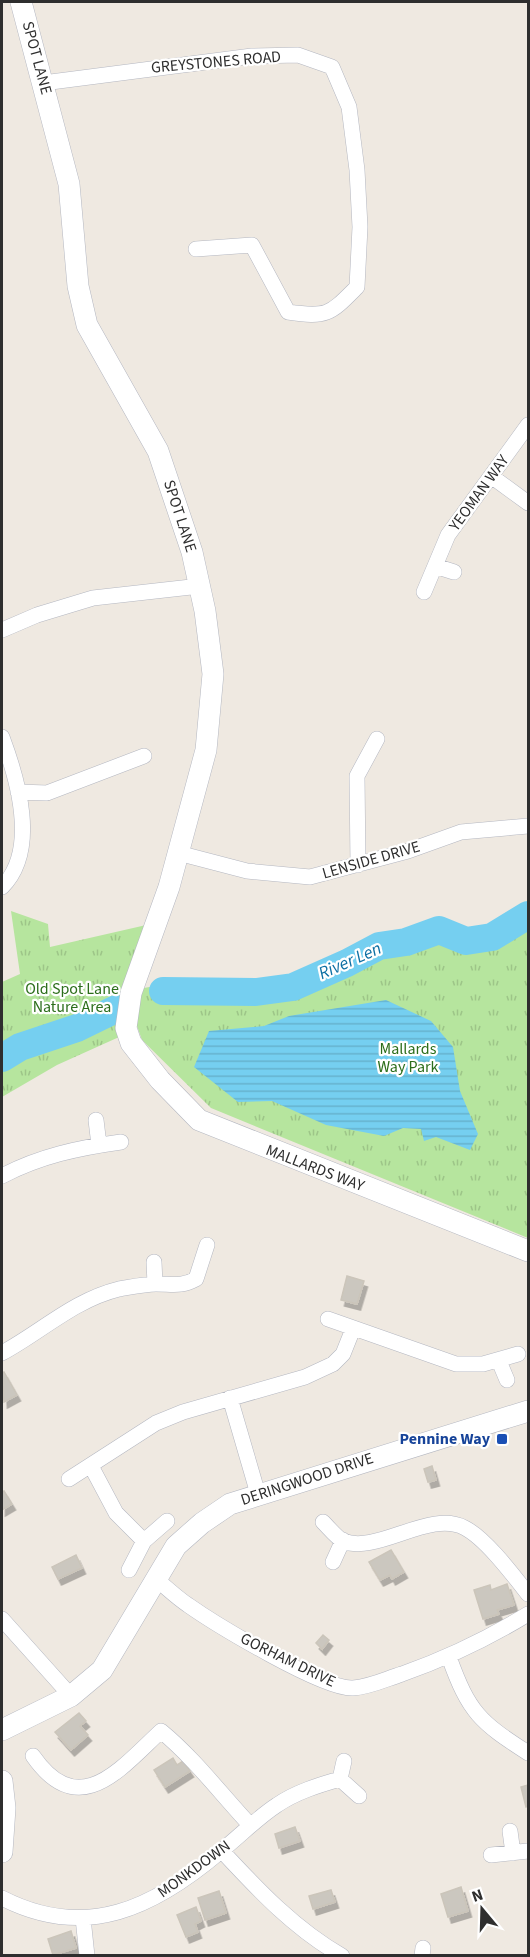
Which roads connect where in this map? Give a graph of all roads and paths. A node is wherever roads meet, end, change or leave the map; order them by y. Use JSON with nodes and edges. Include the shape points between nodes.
{"nodes":[{"id":1,"x":21,"y":2,"type":"edge"},
{"id":2,"x":43,"y":82,"type":"junction"},
{"id":3,"x":196,"y":249,"type":"dead end"},
{"id":4,"x":528,"y":425,"type":"edge"},
{"id":5,"x":491,"y":476,"type":"junction"},
{"id":6,"x":528,"y":503,"type":"edge"},
{"id":7,"x":435,"y":566,"type":"junction"},
{"id":8,"x":454,"y":572,"type":"dead end"},
{"id":9,"x":200,"y":586,"type":"junction"},
{"id":10,"x":424,"y":592,"type":"dead end"},
{"id":11,"x":2,"y":630,"type":"edge"},
{"id":12,"x":2,"y":737,"type":"edge"},
{"id":13,"x":377,"y":739,"type":"dead end"},
{"id":14,"x":144,"y":756,"type":"dead end"},
{"id":15,"x":18,"y":792,"type":"junction"},
{"id":16,"x":528,"y":826,"type":"edge"},
{"id":17,"x":178,"y":854,"type":"junction"},
{"id":18,"x":358,"y":866,"type":"junction"},
{"id":19,"x":2,"y":887,"type":"edge"},
{"id":20,"x":131,"y":1043,"type":"joint"},
{"id":21,"x":96,"y":1120,"type":"dead end"},
{"id":22,"x":121,"y":1142,"type":"dead end"},
{"id":23,"x":99,"y":1145,"type":"junction"},
{"id":24,"x":2,"y":1176,"type":"edge"},
{"id":25,"x":207,"y":1245,"type":"dead end"},
{"id":26,"x":528,"y":1251,"type":"edge"},
{"id":27,"x":154,"y":1262,"type":"dead end"},
{"id":28,"x":155,"y":1284,"type":"junction"},
{"id":29,"x":328,"y":1319,"type":"dead end"},
{"id":30,"x":353,"y":1329,"type":"junction"},
{"id":31,"x":2,"y":1353,"type":"edge"},
{"id":32,"x":518,"y":1354,"type":"dead end"},
{"id":33,"x":499,"y":1361,"type":"junction"},
{"id":34,"x":507,"y":1380,"type":"dead end"},
{"id":35,"x":230,"y":1398,"type":"junction"},
{"id":36,"x":528,"y":1411,"type":"edge"},
{"id":37,"x":91,"y":1466,"type":"junction"},
{"id":38,"x":69,"y":1479,"type":"dead end"},
{"id":39,"x":258,"y":1494,"type":"junction"},
{"id":40,"x":167,"y":1521,"type":"dead end"},
{"id":41,"x":323,"y":1522,"type":"dead end"},
{"id":42,"x":343,"y":1540,"type":"junction"},
{"id":43,"x":144,"y":1541,"type":"junction"},
{"id":44,"x":333,"y":1562,"type":"dead end"},
{"id":45,"x":129,"y":1570,"type":"dead end"},
{"id":46,"x":156,"y":1579,"type":"junction"},
{"id":47,"x":528,"y":1594,"type":"edge"},
{"id":48,"x":528,"y":1614,"type":"edge"},
{"id":49,"x":2,"y":1619,"type":"edge"},
{"id":50,"x":449,"y":1657,"type":"junction"},
{"id":51,"x":71,"y":1696,"type":"junction"},
{"id":52,"x":2,"y":1730,"type":"edge"},
{"id":53,"x":528,"y":1752,"type":"edge"},
{"id":54,"x":33,"y":1756,"type":"dead end"},
{"id":55,"x":344,"y":1761,"type":"dead end"},
{"id":56,"x":340,"y":1779,"type":"junction"},
{"id":57,"x":2,"y":1781,"type":"edge"},
{"id":58,"x":359,"y":1796,"type":"dead end"},
{"id":59,"x":250,"y":1824,"type":"junction"},
{"id":60,"x":510,"y":1831,"type":"dead end"},
{"id":61,"x":2,"y":1842,"type":"edge"},
{"id":62,"x":222,"y":1851,"type":"junction"},
{"id":63,"x":521,"y":1852,"type":"edge"},
{"id":64,"x":491,"y":1855,"type":"dead end"},
{"id":65,"x":2,"y":1898,"type":"edge"},
{"id":66,"x":83,"y":1918,"type":"junction"},
{"id":67,"x":87,"y":1956,"type":"edge"},
{"id":68,"x":342,"y":1956,"type":"edge"}],
"edges":[{"from":1,"to":2,"type":"street","name":"SPOT LANE"},
{"from":2,"to":3,"type":"street","name":"GREYSTONES ROAD","via":[[252,56],[298,55],[332,68],[349,107],[357,170],[357,287],[331,312],[288,312],[260,245]]},
{"from":2,"to":9,"type":"street","name":"SPOT LANE","via":[[69,184],[78,286],[87,325],[158,452]]},
{"from":4,"to":5,"type":"street","name":"YEOMAN WAY"},
{"from":5,"to":6,"type":"street"},
{"from":5,"to":7,"type":"street","name":"YEOMAN WAY","via":[[448,535]]},
{"from":7,"to":8,"type":"street"},
{"from":7,"to":10,"type":"street","name":"YEOMAN WAY"},
{"from":9,"to":11,"type":"street","via":[[93,598]]},
{"from":9,"to":17,"type":"street","name":"SPOT LANE","via":[[213,674],[206,750]]},
{"from":12,"to":15,"type":"street"},
{"from":13,"to":18,"type":"street","via":[[357,776]]},
{"from":14,"to":15,"type":"street","via":[[47,793]]},
{"from":15,"to":19,"type":"street","via":[[22,834],[18,858],[14,876]]},
{"from":16,"to":18,"type":"street","name":"LENSIDE DRIVE","via":[[461,832]]},
{"from":17,"to":18,"type":"street","name":"LENSIDE DRIVE","via":[[275,875],[310,877]]},
{"from":17,"to":20,"type":"street","name":"SPOT LANE","via":[[127,1006],[126,1028]]},
{"from":20,"to":26,"type":"street","name":"MALLARDS WAY","via":[[199,1120]]},
{"from":21,"to":23,"type":"street"},
{"from":22,"to":23,"type":"street"},
{"from":23,"to":24,"type":"street","via":[[61,1151],[27,1162]]},
{"from":25,"to":28,"type":"street","via":[[196,1279],[182,1286]]},
{"from":27,"to":28,"type":"street"},
{"from":28,"to":31,"type":"street","via":[[119,1289],[76,1306]]},
{"from":29,"to":30,"type":"street"},
{"from":30,"to":33,"type":"street","via":[[456,1364]]},
{"from":30,"to":35,"type":"street","via":[[343,1354],[333,1364],[305,1377]]},
{"from":32,"to":33,"type":"street"},
{"from":33,"to":34,"type":"street"},
{"from":35,"to":37,"type":"street","via":[[156,1423]]},
{"from":35,"to":39,"type":"street"},
{"from":36,"to":39,"type":"street","name":"DERINGWOOD DRIVE"},
{"from":37,"to":38,"type":"street"},
{"from":37,"to":43,"type":"street","via":[[116,1514]]},
{"from":39,"to":46,"type":"street","name":"DERINGWOOD DRIVE","via":[[230,1504],[202,1523],[176,1546]]},
{"from":40,"to":43,"type":"street"},
{"from":41,"to":42,"type":"street"},
{"from":42,"to":44,"type":"street"},
{"from":42,"to":47,"type":"street","via":[[360,1543],[447,1524],[464,1528],[502,1562]]},
{"from":43,"to":45,"type":"street"},
{"from":46,"to":50,"type":"street","name":"GORHAM DRIVE","via":[[186,1604],[236,1635],[328,1683],[352,1688],[377,1683]]},
{"from":46,"to":51,"type":"street","name":"DERINGWOOD DRIVE","via":[[102,1670]]},
{"from":48,"to":50,"type":"street","name":"GORHAM DRIVE"},
{"from":49,"to":51,"type":"street"},
{"from":50,"to":53,"type":"street","via":[[465,1697],[482,1720]]},
{"from":51,"to":52,"type":"street","name":"DERINGWOOD DRIVE"},
{"from":54,"to":59,"type":"street","via":[[52,1778],[64,1785],[90,1787],[106,1781],[165,1725],[222,1796]]},
{"from":55,"to":56,"type":"street"},
{"from":56,"to":58,"type":"street"},
{"from":56,"to":59,"type":"street","name":"MONKDOWN","via":[[278,1804]]},
{"from":57,"to":61,"type":"street"},
{"from":59,"to":62,"type":"street","name":"MONKDOWN"},
{"from":60,"to":63,"type":"street"},
{"from":62,"to":66,"type":"street","name":"MONKDOWN","via":[[147,1902]]},
{"from":62,"to":68,"type":"street","via":[[281,1912]]},
{"from":63,"to":64,"type":"street"},
{"from":65,"to":66,"type":"street","name":"MONKDOWN","via":[[46,1916]]},
{"from":66,"to":67,"type":"street"}]}
